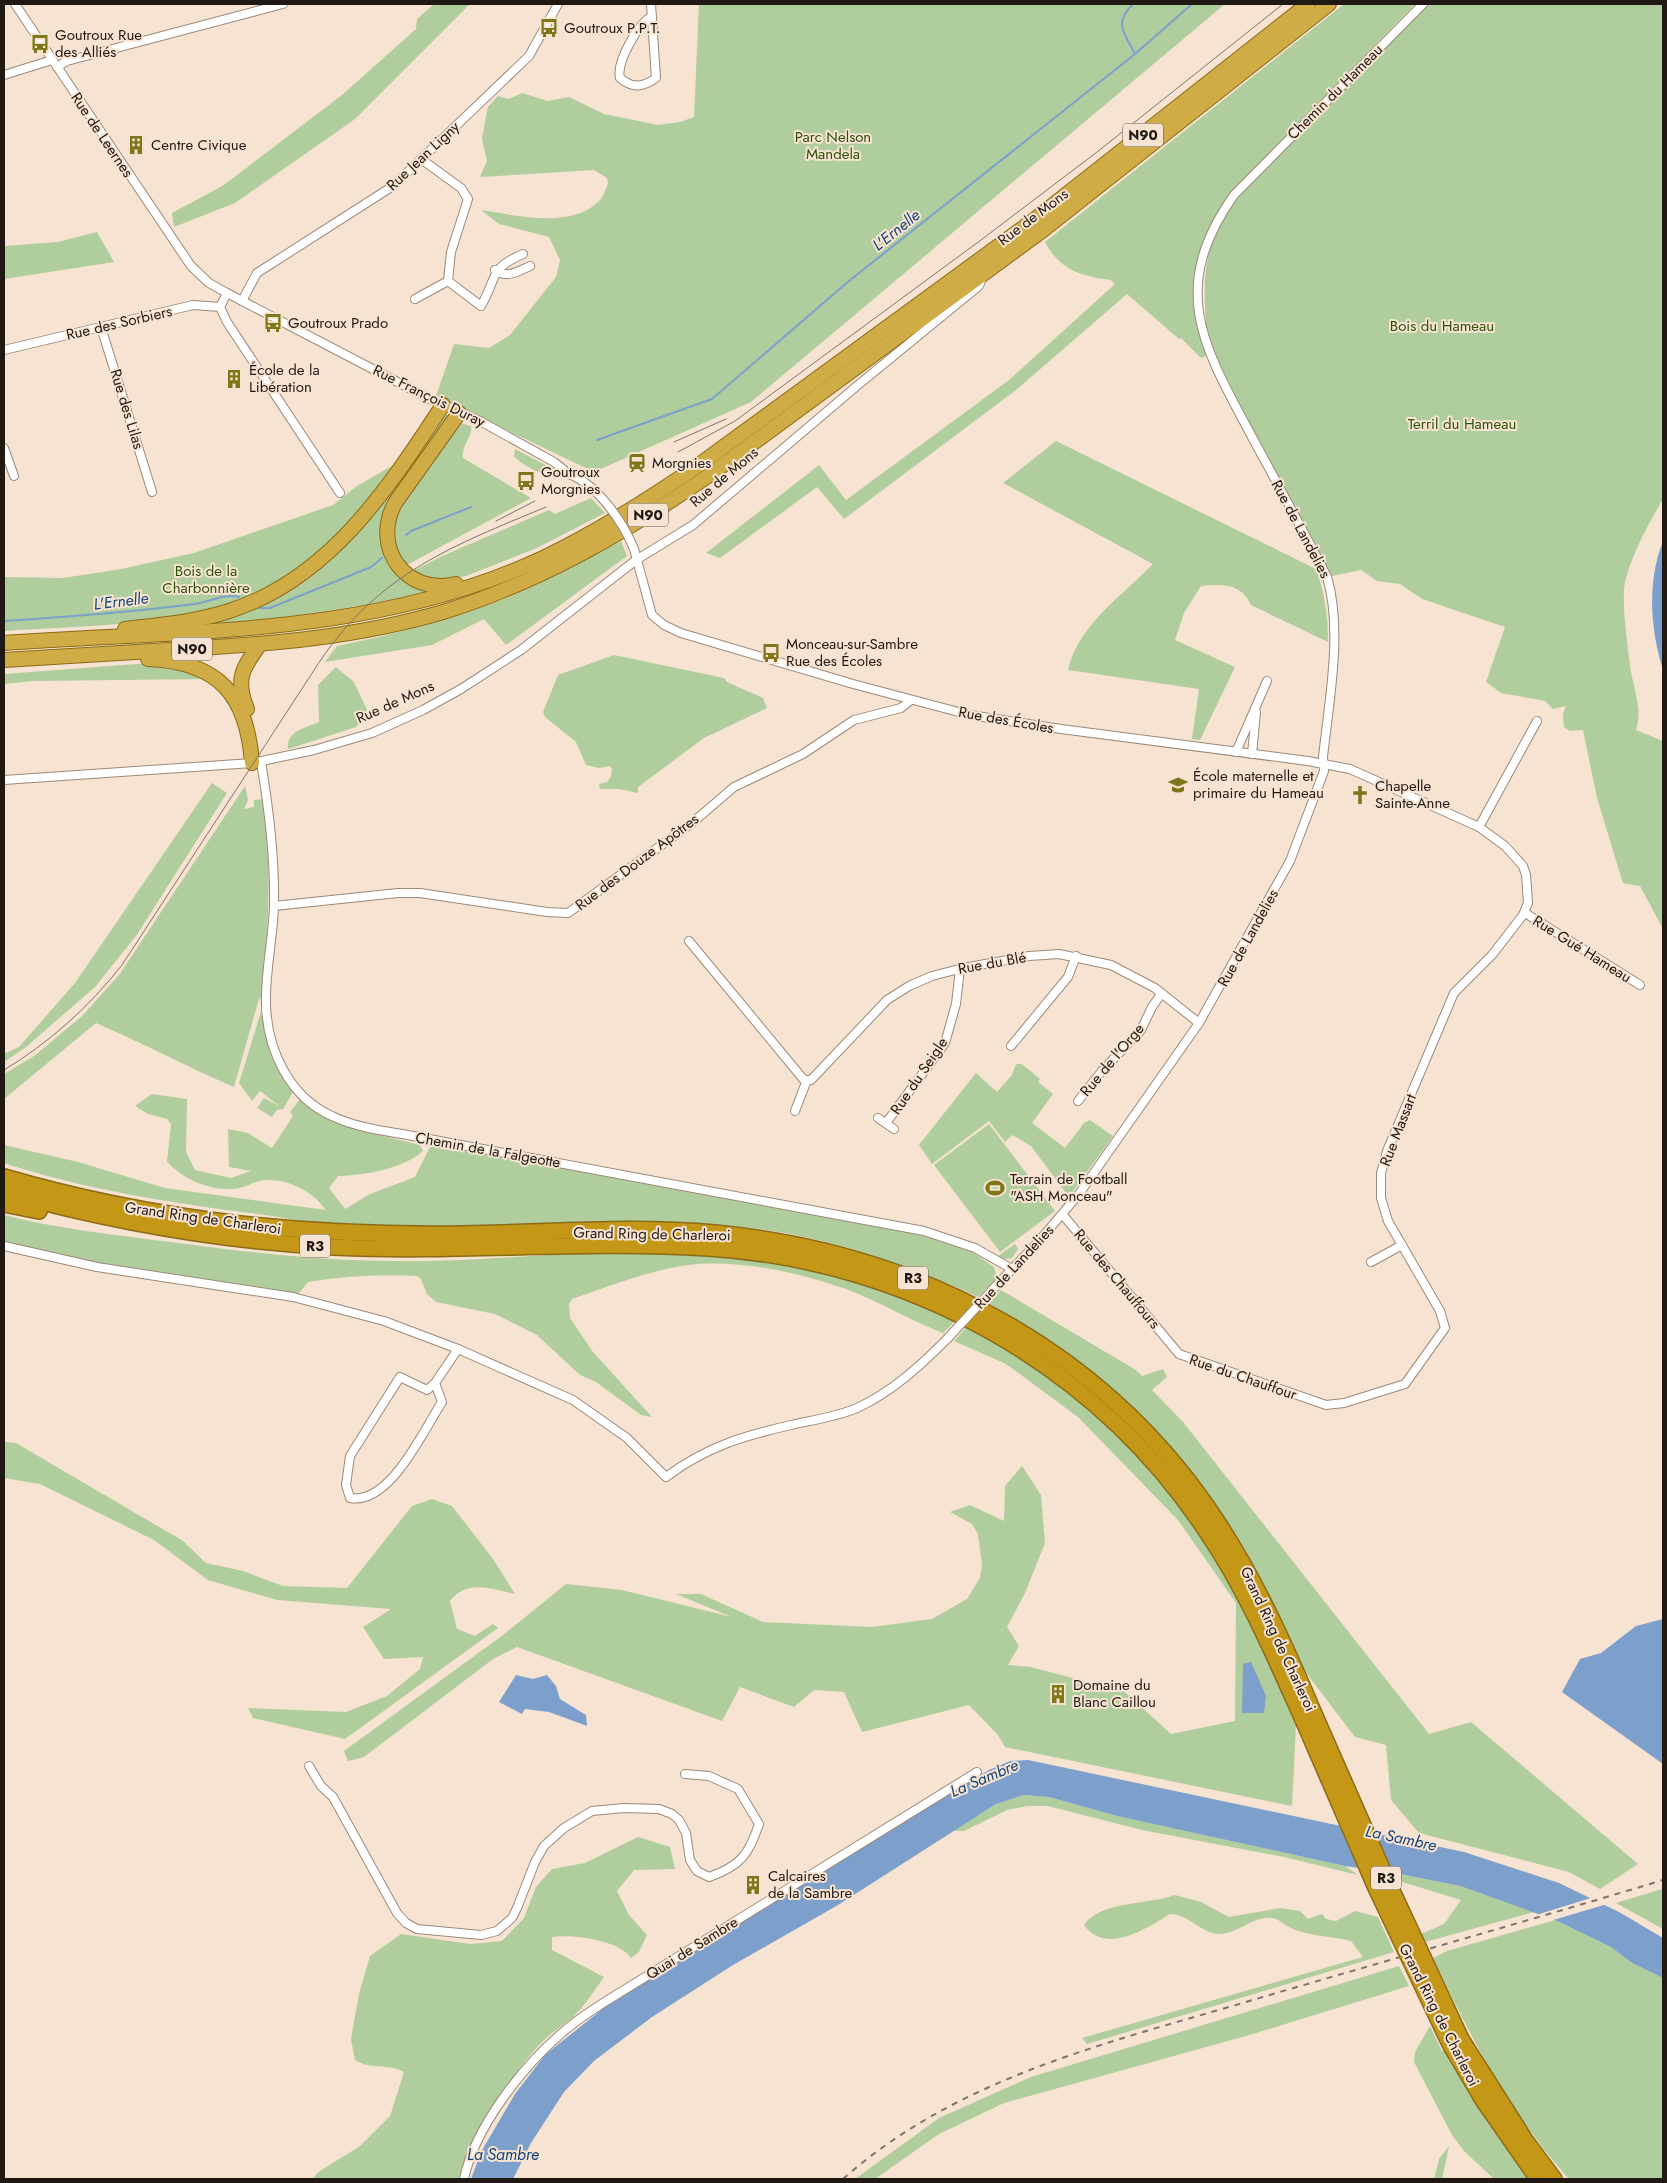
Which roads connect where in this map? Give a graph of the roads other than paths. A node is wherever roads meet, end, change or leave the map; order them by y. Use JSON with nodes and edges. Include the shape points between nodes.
{"nodes":[{"id":1,"x":15,"y":4,"type":"edge"},
{"id":2,"x":283,"y":4,"type":"edge"},
{"id":3,"x":558,"y":4,"type":"edge"},
{"id":4,"x":651,"y":4,"type":"edge"},
{"id":5,"x":1308,"y":4,"type":"edge"},
{"id":6,"x":1329,"y":4,"type":"edge"},
{"id":7,"x":1423,"y":4,"type":"edge"},
{"id":8,"x":652,"y":16,"type":"junction"},
{"id":9,"x":52,"y":60,"type":"junction"},
{"id":10,"x":57,"y":67,"type":"junction"},
{"id":11,"x":4,"y":75,"type":"edge"},
{"id":12,"x":421,"y":159,"type":"junction"},
{"id":13,"x":1248,"y":180,"type":"joint"},
{"id":14,"x":523,"y":254,"type":"dead end"},
{"id":15,"x":191,"y":266,"type":"joint"},
{"id":16,"x":530,"y":266,"type":"dead end"},
{"id":17,"x":980,"y":269,"type":"junction"},
{"id":18,"x":496,"y":270,"type":"junction"},
{"id":19,"x":448,"y":281,"type":"junction"},
{"id":20,"x":227,"y":293,"type":"junction"},
{"id":21,"x":414,"y":299,"type":"dead end"},
{"id":22,"x":242,"y":301,"type":"junction"},
{"id":23,"x":220,"y":307,"type":"junction"},
{"id":24,"x":101,"y":327,"type":"junction"},
{"id":25,"x":4,"y":350,"type":"edge"},
{"id":26,"x":443,"y":405,"type":"junction"},
{"id":27,"x":459,"y":413,"type":"junction"},
{"id":28,"x":4,"y":448,"type":"edge"},
{"id":29,"x":14,"y":476,"type":"dead end"},
{"id":30,"x":152,"y":492,"type":"dead end"},
{"id":31,"x":340,"y":492,"type":"dead end"},
{"id":32,"x":636,"y":560,"type":"junction"},
{"id":33,"x":643,"y":579,"type":"joint"},
{"id":34,"x":489,"y":580,"type":"junction"},
{"id":35,"x":61,"y":639,"type":"junction"},
{"id":36,"x":4,"y":643,"type":"edge"},
{"id":37,"x":260,"y":644,"type":"junction"},
{"id":38,"x":123,"y":653,"type":"junction"},
{"id":39,"x":4,"y":660,"type":"edge"},
{"id":40,"x":1267,"y":681,"type":"dead end"},
{"id":41,"x":911,"y":700,"type":"junction"},
{"id":42,"x":1256,"y":707,"type":"junction"},
{"id":43,"x":1537,"y":721,"type":"dead end"},
{"id":44,"x":1236,"y":752,"type":"junction"},
{"id":45,"x":1252,"y":754,"type":"junction"},
{"id":46,"x":256,"y":763,"type":"junction"},
{"id":47,"x":1324,"y":764,"type":"junction"},
{"id":48,"x":4,"y":780,"type":"edge"},
{"id":49,"x":1479,"y":827,"type":"junction"},
{"id":50,"x":274,"y":906,"type":"junction"},
{"id":51,"x":1524,"y":913,"type":"junction"},
{"id":52,"x":689,"y":941,"type":"dead end"},
{"id":53,"x":1076,"y":956,"type":"junction"},
{"id":54,"x":960,"y":968,"type":"junction"},
{"id":55,"x":1640,"y":985,"type":"dead end"},
{"id":56,"x":1161,"y":994,"type":"junction"},
{"id":57,"x":1199,"y":1023,"type":"junction"},
{"id":58,"x":1010,"y":1046,"type":"dead end"},
{"id":59,"x":807,"y":1080,"type":"junction"},
{"id":60,"x":1078,"y":1101,"type":"dead end"},
{"id":61,"x":794,"y":1111,"type":"dead end"},
{"id":62,"x":878,"y":1118,"type":"dead end"},
{"id":63,"x":886,"y":1123,"type":"junction"},
{"id":64,"x":894,"y":1129,"type":"dead end"},
{"id":65,"x":4,"y":1170,"type":"edge"},
{"id":66,"x":4,"y":1177,"type":"edge"},
{"id":67,"x":4,"y":1192,"type":"edge"},
{"id":68,"x":62,"y":1193,"type":"junction"},
{"id":69,"x":4,"y":1204,"type":"edge"},
{"id":70,"x":1063,"y":1214,"type":"junction"},
{"id":71,"x":110,"y":1219,"type":"junction"},
{"id":72,"x":1402,"y":1245,"type":"junction"},
{"id":73,"x":4,"y":1246,"type":"edge"},
{"id":74,"x":1371,"y":1262,"type":"dead end"},
{"id":75,"x":1012,"y":1269,"type":"junction"},
{"id":76,"x":1170,"y":1343,"type":"joint"},
{"id":77,"x":458,"y":1349,"type":"junction"},
{"id":78,"x":435,"y":1383,"type":"junction"},
{"id":79,"x":1320,"y":1404,"type":"joint"},
{"id":80,"x":1310,"y":1719,"type":"junction"},
{"id":81,"x":309,"y":1766,"type":"dead end"},
{"id":82,"x":977,"y":1772,"type":"dead end"},
{"id":83,"x":685,"y":1774,"type":"dead end"},
{"id":84,"x":1455,"y":2042,"type":"junction"},
{"id":85,"x":464,"y":2179,"type":"edge"},
{"id":86,"x":1538,"y":2179,"type":"edge"},
{"id":87,"x":1554,"y":2179,"type":"edge"}],
"edges":[{"from":1,"to":9,"type":"street","name":"Rue de Leernes"},
{"from":2,"to":10,"type":"street","via":[[67,61]]},
{"from":3,"to":12,"type":"street","name":"Rue Jean Ligny","via":[[528,56]]},
{"from":4,"to":8,"type":"street"},
{"from":5,"to":17,"type":"highway","name":"Rue de Mons","number":"N90"},
{"from":6,"to":17,"type":"highway","name":"Rue de Mons","number":"N90","via":[[1151,146]]},
{"from":7,"to":13,"type":"street","name":"Chemin du Hameau"},
{"from":8,"to":8,"type":"street","via":[[656,78],[644,86],[634,86],[620,78],[619,73],[625,52],[643,21]]},
{"from":9,"to":10,"type":"street","name":"Rue de Leernes"},
{"from":9,"to":11,"type":"street"},
{"from":10,"to":15,"type":"street","name":"Rue de Leernes"},
{"from":12,"to":19,"type":"street","via":[[461,188],[468,199],[451,252]]},
{"from":12,"to":22,"type":"street","name":"Rue Jean Ligny","via":[[393,186],[257,273]]},
{"from":13,"to":47,"type":"street","name":"Rue de Landelies","via":[[1212,229],[1200,267],[1199,309],[1210,357],[1327,577],[1332,593],[1335,631]]},
{"from":14,"to":18,"type":"street"},
{"from":15,"to":20,"type":"street","name":"Rue François Duray","via":[[209,283]]},
{"from":16,"to":18,"type":"street","via":[[509,274],[500,274]]},
{"from":17,"to":32,"type":"street","name":"Rue de Mons","via":[[979,286],[693,525]]},
{"from":17,"to":34,"type":"highway","number":"N90","via":[[651,498],[540,559]]},
{"from":17,"to":37,"type":"highway","number":"N90","via":[[711,474],[597,545],[537,574],[444,611],[387,626],[314,639]]},
{"from":18,"to":19,"type":"street","via":[[491,289],[481,306]]},
{"from":19,"to":21,"type":"street"},
{"from":20,"to":22,"type":"street","name":"Rue François Duray"},
{"from":20,"to":23,"type":"street"},
{"from":22,"to":26,"type":"street","name":"Rue François Duray"},
{"from":23,"to":24,"type":"street","name":"Rue des Sorbiers","via":[[193,305]]},
{"from":23,"to":31,"type":"street"},
{"from":24,"to":25,"type":"street","name":"Rue des Sorbiers"},
{"from":24,"to":30,"type":"street","name":"Rue des Lilas"},
{"from":26,"to":27,"type":"street","name":"Rue François Duray"},
{"from":26,"to":35,"type":"highway","via":[[385,490],[349,533],[303,573],[280,588],[226,612],[201,618]]},
{"from":27,"to":32,"type":"street","name":"Rue François Duray","bridge":true,"via":[[480,421],[576,476],[620,520]]},
{"from":27,"to":34,"type":"highway","via":[[395,503],[388,518],[386,536],[398,566],[416,581],[442,586],[469,580]]},
{"from":28,"to":29,"type":"street"},
{"from":32,"to":33,"type":"street","name":"Rue François Duray"},
{"from":32,"to":46,"type":"street","name":"Rue de Mons","via":[[521,650],[423,710],[372,732]]},
{"from":33,"to":41,"type":"street","name":"Rue des Écoles","via":[[652,615],[664,625]]},
{"from":34,"to":35,"type":"highway","number":"N90","via":[[384,610],[312,623],[121,638]]},
{"from":35,"to":36,"type":"highway","number":"N90"},
{"from":37,"to":38,"type":"highway","number":"N90"},
{"from":37,"to":46,"type":"highway","via":[[240,677],[240,693],[252,720]]},
{"from":38,"to":39,"type":"highway","number":"N90"},
{"from":38,"to":46,"type":"highway","via":[[141,659],[186,663],[216,679],[239,705]]},
{"from":40,"to":42,"type":"street"},
{"from":41,"to":44,"type":"street","name":"Rue des Écoles","via":[[1010,722]]},
{"from":41,"to":50,"type":"street","name":"Rue des Douze Apôtres","via":[[901,708],[854,720],[803,754],[734,787],[692,823],[568,913],[398,892]]},
{"from":42,"to":44,"type":"street"},
{"from":42,"to":45,"type":"street"},
{"from":43,"to":49,"type":"street"},
{"from":44,"to":45,"type":"street","name":"Rue des Écoles"},
{"from":45,"to":47,"type":"street","name":"Rue des Écoles"},
{"from":46,"to":48,"type":"street","name":"Rue de Mons"},
{"from":46,"to":50,"type":"street","name":"Chemin de la Falgeotte","via":[[270,818]]},
{"from":47,"to":49,"type":"street","name":"Rue des Écoles","via":[[1362,773]]},
{"from":47,"to":57,"type":"street","name":"Rue de Landelies","via":[[1290,860]]},
{"from":49,"to":51,"type":"street","name":"Rue des Écoles","via":[[1505,846],[1523,866],[1529,895]]},
{"from":50,"to":75,"type":"street","name":"Chemin de la Falgeotte","via":[[266,1003],[269,1039],[286,1075],[308,1100],[330,1116],[396,1133],[915,1229],[975,1248]]},
{"from":51,"to":55,"type":"street","name":"Rue Gué Hameau"},
{"from":51,"to":72,"type":"street","name":"Rue Massart","via":[[1492,955],[1454,993],[1386,1151],[1381,1174],[1381,1198],[1388,1221]]},
{"from":52,"to":59,"type":"street"},
{"from":53,"to":54,"type":"street","name":"Rue du Blé","via":[[1028,956]]},
{"from":53,"to":56,"type":"street","name":"Rue du Blé","via":[[1111,965]]},
{"from":53,"to":58,"type":"street","via":[[1068,977]]},
{"from":54,"to":59,"type":"street","name":"Rue du Blé","via":[[932,976],[887,1000],[811,1080]]},
{"from":54,"to":63,"type":"street","name":"Rue du Seigle","via":[[956,1004],[945,1043]]},
{"from":56,"to":57,"type":"street","name":"Rue du Blé"},
{"from":56,"to":60,"type":"street","name":"Rue de l'Orge","via":[[1141,1030]]},
{"from":57,"to":70,"type":"street","name":"Rue de Landelies"},
{"from":59,"to":61,"type":"street","name":"Rue du Blé"},
{"from":62,"to":63,"type":"street"},
{"from":63,"to":64,"type":"street"},
{"from":65,"to":68,"type":"highway","via":[[45,1182]]},
{"from":66,"to":68,"type":"highway","name":"Grand Ring de Charleroi","number":"R3"},
{"from":67,"to":71,"type":"highway","name":"Grand Ring de Charleroi","number":"R3"},
{"from":68,"to":80,"type":"highway","name":"Grand Ring de Charleroi","number":"R3","via":[[168,1216],[336,1233],[711,1232],[831,1251],[892,1269],[950,1293],[1008,1324],[1097,1387],[1142,1428],[1182,1474],[1217,1521],[1249,1573],[1273,1619]]},
{"from":69,"to":71,"type":"highway","via":[[72,1218]]},
{"from":70,"to":75,"type":"street","name":"Rue de Landelies"},
{"from":70,"to":76,"type":"street","name":"Rue des Chauffours"},
{"from":71,"to":80,"type":"highway","name":"Grand Ring de Charleroi","number":"R3","via":[[224,1238],[337,1247],[718,1248],[828,1265],[890,1284],[999,1335],[1047,1366],[1129,1436],[1172,1484],[1207,1531],[1237,1579]]},
{"from":72,"to":74,"type":"street"},
{"from":72,"to":79,"type":"street","name":"Rue Massart","via":[[1440,1311],[1445,1328],[1405,1384],[1344,1403]]},
{"from":73,"to":77,"type":"street","via":[[142,1275],[268,1292],[320,1303],[384,1321]]},
{"from":75,"to":77,"type":"street","name":"Rue de Landelies","bridge":true,"via":[[947,1339],[898,1384],[870,1402],[830,1417],[727,1442],[693,1458],[666,1477],[626,1438],[594,1414],[551,1390]]},
{"from":76,"to":79,"type":"street","name":"Rue du Chauffour","via":[[1179,1354]]},
{"from":77,"to":78,"type":"street"},
{"from":78,"to":78,"type":"street","via":[[442,1402],[392,1480],[360,1500],[350,1498],[346,1485],[350,1456],[400,1377],[426,1390]]},
{"from":80,"to":84,"type":"highway","name":"Grand Ring de Charleroi","number":"R3","bridge":true,"via":[[1395,1899]]},
{"from":81,"to":83,"type":"street","via":[[321,1786],[333,1797],[371,1869],[406,1924],[417,1929],[481,1935],[497,1931],[512,1918],[544,1846],[564,1828],[592,1812],[624,1808],[658,1809],[672,1814],[686,1833],[690,1860],[697,1871],[709,1877],[729,1870],[751,1849],[759,1824],[738,1789],[709,1776]]},
{"from":82,"to":85,"type":"street","name":"Quai de Sambre","via":[[616,1995],[564,2031],[536,2058],[508,2093],[471,2157]]},
{"from":84,"to":86,"type":"highway","name":"Grand Ring de Charleroi","number":"R3","via":[[1483,2100]]},
{"from":84,"to":87,"type":"highway","name":"Grand Ring de Charleroi","number":"R3"}]}
